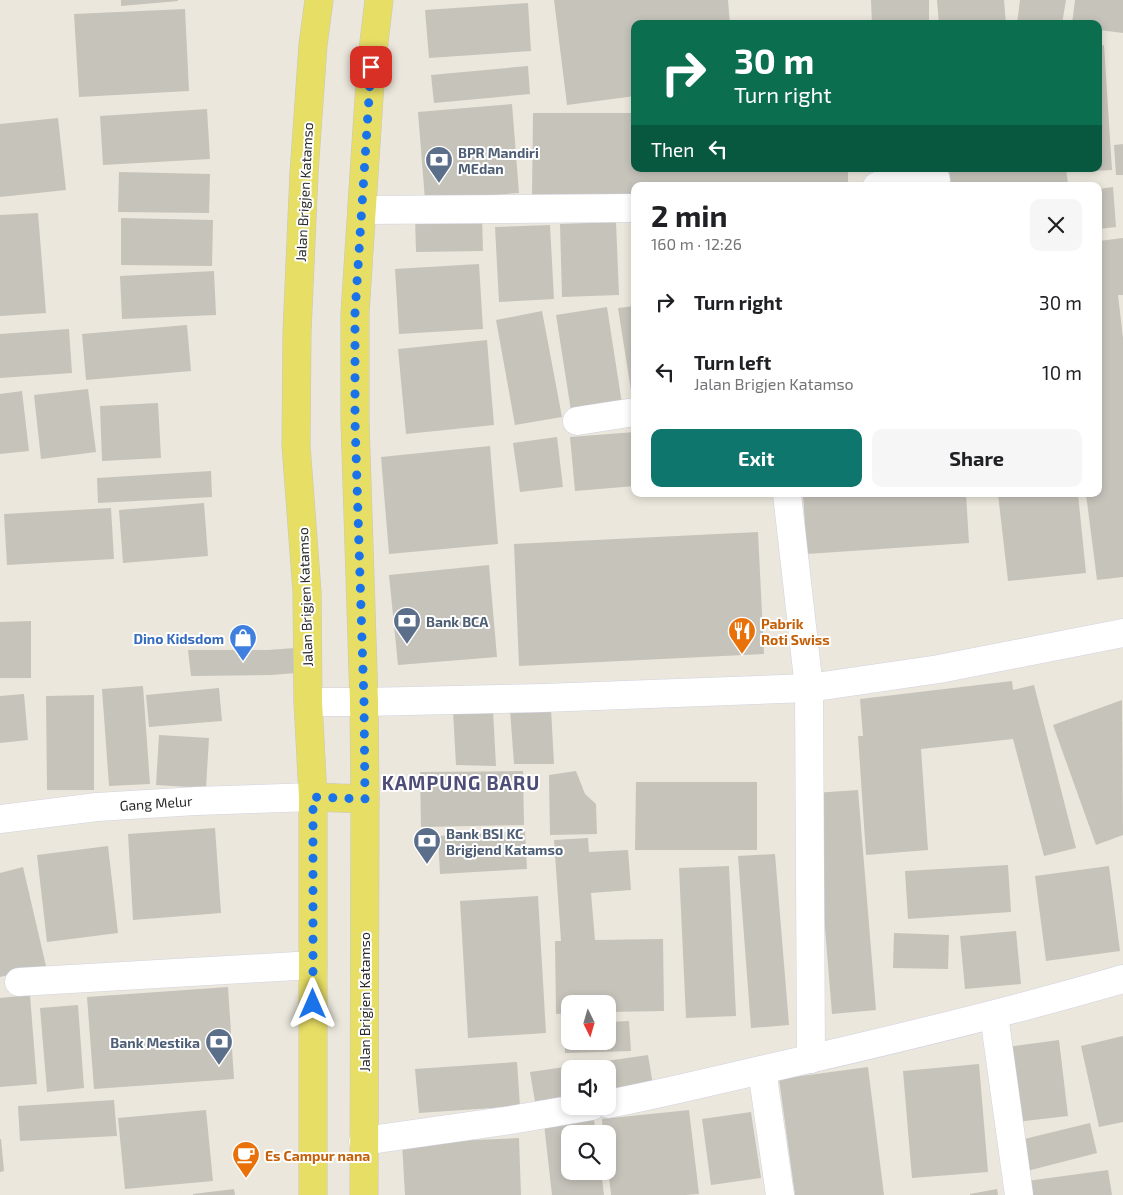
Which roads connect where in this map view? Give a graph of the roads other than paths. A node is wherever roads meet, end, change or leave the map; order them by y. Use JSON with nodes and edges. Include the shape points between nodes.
{"nodes":[{"id":1,"x":320,"y":0,"type":"edge"},
{"id":2,"x":379,"y":0,"type":"edge"},
{"id":3,"x":936,"y":180,"type":"dead end"},
{"id":4,"x":901,"y":182,"type":"edge"},
{"id":5,"x":631,"y":208,"type":"edge"},
{"id":6,"x":362,"y":210,"type":"junction"},
{"id":7,"x":631,"y":413,"type":"edge"},
{"id":8,"x":578,"y":421,"type":"dead end"},
{"id":9,"x":787,"y":497,"type":"edge"},
{"id":10,"x":1123,"y":633,"type":"edge"},
{"id":11,"x":809,"y":688,"type":"junction"},
{"id":12,"x":308,"y":702,"type":"junction"},
{"id":13,"x":364,"y":702,"type":"junction"},
{"id":14,"x":313,"y":797,"type":"junction"},
{"id":15,"x":365,"y":799,"type":"junction"},
{"id":16,"x":0,"y":820,"type":"edge"},
{"id":17,"x":313,"y":966,"type":"junction"},
{"id":18,"x":1123,"y":979,"type":"edge"},
{"id":19,"x":19,"y":982,"type":"dead end"},
{"id":20,"x":994,"y":1015,"type":"junction"},
{"id":21,"x":811,"y":1059,"type":"junction"},
{"id":22,"x":762,"y":1070,"type":"junction"},
{"id":23,"x":616,"y":1102,"type":"edge"},
{"id":24,"x":561,"y":1111,"type":"edge"},
{"id":25,"x":363,"y":1141,"type":"junction"},
{"id":26,"x":313,"y":1195,"type":"edge"},
{"id":27,"x":364,"y":1195,"type":"edge"},
{"id":28,"x":780,"y":1195,"type":"edge"},
{"id":29,"x":1019,"y":1195,"type":"edge"}],
"edges":[{"from":1,"to":12,"type":"main road","name":"Jalan Brigjen Katamso","via":[[313,45],[304,173],[297,332],[296,445],[306,592]]},
{"from":2,"to":6,"type":"main road","name":"Jalan Brigjen Katamso","via":[[371,67]]},
{"from":3,"to":4,"type":"street"},
{"from":5,"to":6,"type":"street"},
{"from":6,"to":13,"type":"main road","name":"Jalan Brigjen Katamso","via":[[355,313],[355,421]]},
{"from":7,"to":8,"type":"street"},
{"from":9,"to":11,"type":"street"},
{"from":10,"to":11,"type":"street","via":[[939,669]]},
{"from":11,"to":13,"type":"street"},
{"from":11,"to":21,"type":"street"},
{"from":12,"to":13,"type":"street"},
{"from":12,"to":14,"type":"main road","name":"Jalan Brigjen Katamso"},
{"from":13,"to":15,"type":"main road","name":"Jalan Brigjen Katamso"},
{"from":14,"to":15,"type":"main road"},
{"from":14,"to":16,"type":"street","name":"Gang Melur","via":[[107,807]]},
{"from":14,"to":17,"type":"main road","name":"Jalan Brigjen Katamso"},
{"from":15,"to":25,"type":"main road","name":"Jalan Brigjen Katamso"},
{"from":17,"to":19,"type":"street"},
{"from":17,"to":26,"type":"main road","name":"Jalan Brigjen Katamso"},
{"from":18,"to":20,"type":"street"},
{"from":20,"to":21,"type":"street"},
{"from":20,"to":29,"type":"street"},
{"from":21,"to":22,"type":"street"},
{"from":22,"to":23,"type":"street"},
{"from":22,"to":28,"type":"street"},
{"from":24,"to":25,"type":"street"},
{"from":25,"to":27,"type":"main road","name":"Jalan Brigjen Katamso"}]}
